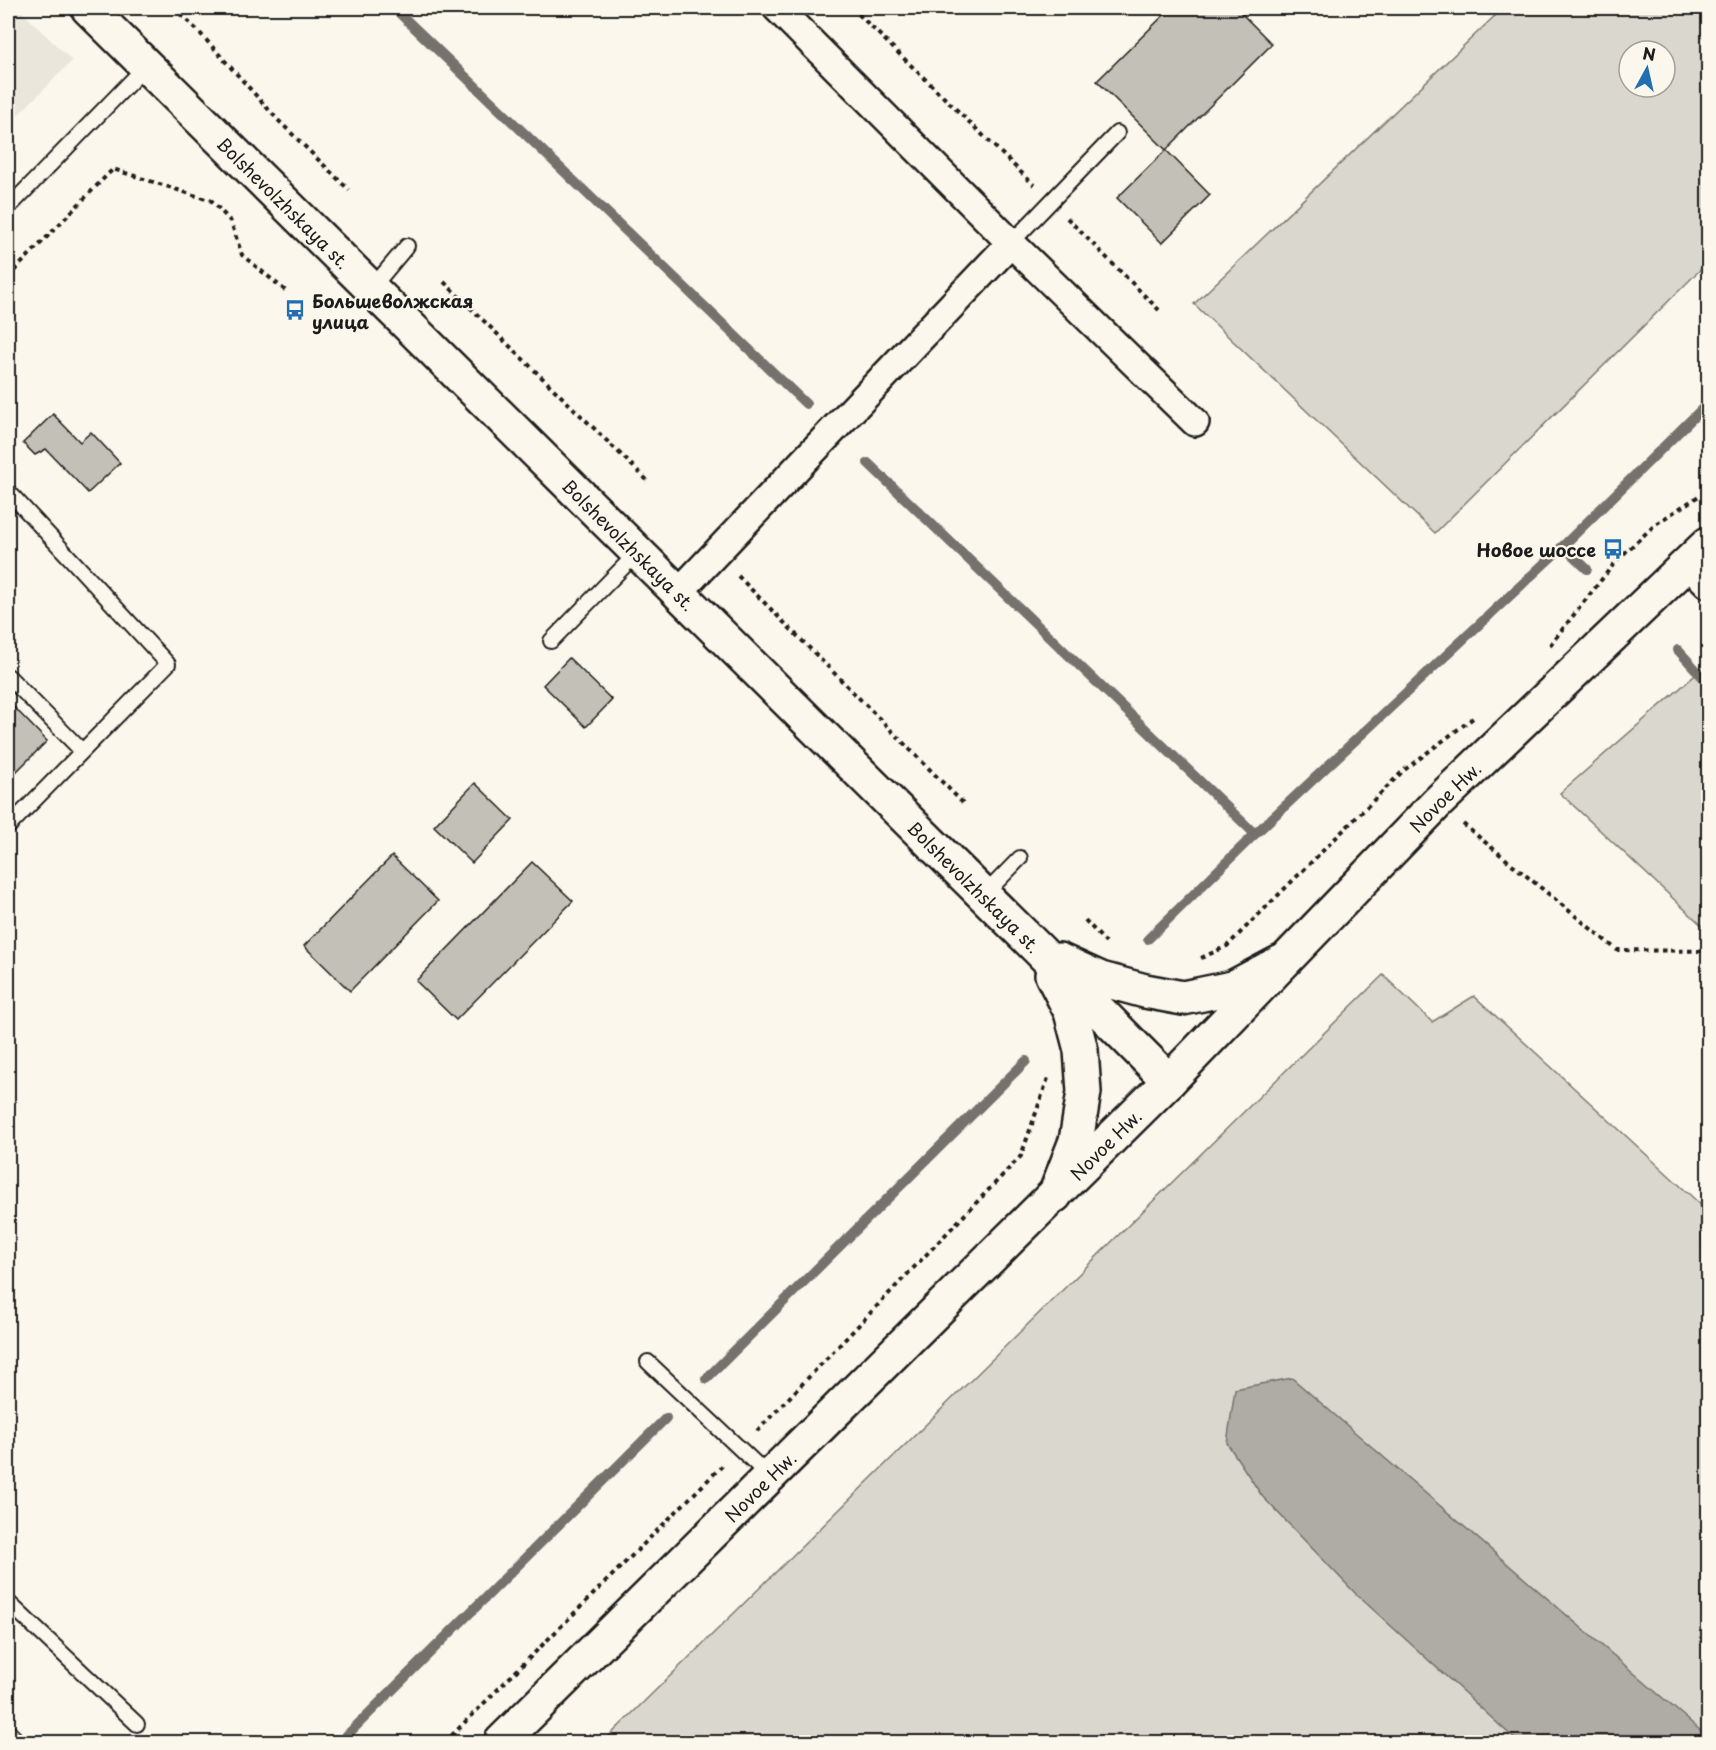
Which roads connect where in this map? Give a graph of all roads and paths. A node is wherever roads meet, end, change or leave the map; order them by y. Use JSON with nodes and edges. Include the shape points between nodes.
{"nodes":[{"id":1,"x":88,"y":8,"type":"edge"},
{"id":2,"x":174,"y":8,"type":"edge"},
{"id":3,"x":777,"y":8,"type":"edge"},
{"id":4,"x":852,"y":8,"type":"edge"},
{"id":5,"x":146,"y":66,"type":"junction"},
{"id":6,"x":1117,"y":133,"type":"dead end"},
{"id":7,"x":349,"y":189,"type":"dead end"},
{"id":8,"x":1052,"y":202,"type":"junction"},
{"id":9,"x":8,"y":208,"type":"edge"},
{"id":10,"x":1011,"y":243,"type":"junction"},
{"id":11,"x":407,"y":246,"type":"dead end"},
{"id":12,"x":8,"y":277,"type":"edge"},
{"id":13,"x":444,"y":282,"type":"dead end"},
{"id":14,"x":371,"y":289,"type":"junction"},
{"id":15,"x":286,"y":291,"type":"dead end"},
{"id":16,"x":1159,"y":310,"type":"dead end"},
{"id":17,"x":1195,"y":422,"type":"dead end"},
{"id":18,"x":648,"y":481,"type":"dead end"},
{"id":19,"x":1708,"y":490,"type":"edge"},
{"id":20,"x":8,"y":491,"type":"edge"},
{"id":21,"x":638,"y":552,"type":"junction"},
{"id":22,"x":1702,"y":564,"type":"edge"},
{"id":23,"x":737,"y":576,"type":"dead end"},
{"id":24,"x":678,"y":593,"type":"junction"},
{"id":25,"x":551,"y":641,"type":"dead end"},
{"id":26,"x":1546,"y":649,"type":"dead end"},
{"id":27,"x":8,"y":676,"type":"edge"},
{"id":28,"x":1480,"y":713,"type":"dead end"},
{"id":29,"x":80,"y":749,"type":"dead end"},
{"id":30,"x":963,"y":803,"type":"dead end"},
{"id":31,"x":1437,"y":803,"type":"junction"},
{"id":32,"x":8,"y":826,"type":"edge"},
{"id":33,"x":1020,"y":858,"type":"dead end"},
{"id":34,"x":983,"y":895,"type":"junction"},
{"id":35,"x":1085,"y":920,"type":"dead end"},
{"id":36,"x":1107,"y":944,"type":"dead end"},
{"id":37,"x":1036,"y":947,"type":"junction"},
{"id":38,"x":1708,"y":951,"type":"edge"},
{"id":39,"x":1292,"y":956,"type":"junction"},
{"id":40,"x":1196,"y":960,"type":"dead end"},
{"id":41,"x":1051,"y":1068,"type":"dead end"},
{"id":42,"x":1169,"y":1081,"type":"junction"},
{"id":43,"x":1055,"y":1195,"type":"junction"},
{"id":44,"x":648,"y":1362,"type":"dead end"},
{"id":45,"x":740,"y":1449,"type":"junction"},
{"id":46,"x":770,"y":1477,"type":"junction"},
{"id":47,"x":8,"y":1602,"type":"edge"},
{"id":48,"x":137,"y":1724,"type":"dead end"},
{"id":49,"x":445,"y":1743,"type":"edge"},
{"id":50,"x":501,"y":1743,"type":"edge"}],
"edges":[{"from":1,"to":5,"type":"main road","name":"Bolshevolzhskaya st."},
{"from":2,"to":7,"type":"path","via":[[278,120]]},
{"from":3,"to":10,"type":"street"},
{"from":4,"to":8,"type":"path"},
{"from":5,"to":9,"type":"lane"},
{"from":5,"to":14,"type":"main road","name":"Bolshevolzhskaya st."},
{"from":6,"to":8,"type":"lane"},
{"from":8,"to":10,"type":"lane"},
{"from":8,"to":16,"type":"path"},
{"from":10,"to":17,"type":"street"},
{"from":10,"to":24,"type":"street"},
{"from":11,"to":14,"type":"lane"},
{"from":12,"to":15,"type":"path","via":[[113,169],[212,201],[231,222],[242,255]]},
{"from":13,"to":18,"type":"path"},
{"from":14,"to":21,"type":"main road","name":"Bolshevolzhskaya st."},
{"from":19,"to":26,"type":"path","via":[[1657,523],[1617,560]]},
{"from":20,"to":32,"type":"lane","via":[[168,664]]},
{"from":21,"to":24,"type":"main road","name":"Bolshevolzhskaya st."},
{"from":21,"to":25,"type":"lane"},
{"from":22,"to":31,"type":"main road","name":"Novoe Hw."},
{"from":23,"to":30,"type":"path"},
{"from":24,"to":34,"type":"main road","name":"Bolshevolzhskaya st."},
{"from":27,"to":29,"type":"lane"},
{"from":28,"to":40,"type":"path","via":[[1403,771],[1227,946]]},
{"from":31,"to":38,"type":"path","via":[[1617,950]]},
{"from":31,"to":39,"type":"main road","name":"Novoe Hw."},
{"from":33,"to":34,"type":"lane"},
{"from":34,"to":37,"type":"main road","name":"Bolshevolzhskaya st."},
{"from":35,"to":36,"type":"path"},
{"from":37,"to":39,"type":"main road","via":[[1101,979],[1183,998],[1232,988]]},
{"from":37,"to":42,"type":"main road","name":"Bolshevolzhskaya st."},
{"from":37,"to":43,"type":"main road","via":[[1071,1012],[1081,1050],[1084,1092],[1076,1141]]},
{"from":39,"to":42,"type":"main road","name":"Novoe Hw."},
{"from":41,"to":45,"type":"path","via":[[1021,1156]]},
{"from":42,"to":43,"type":"main road","name":"Novoe Hw."},
{"from":43,"to":46,"type":"main road","name":"Novoe Hw."},
{"from":44,"to":45,"type":"lane"},
{"from":45,"to":46,"type":"lane"},
{"from":45,"to":49,"type":"path"},
{"from":46,"to":50,"type":"main road","name":"Novoe Hw."},
{"from":47,"to":48,"type":"lane"}]}
